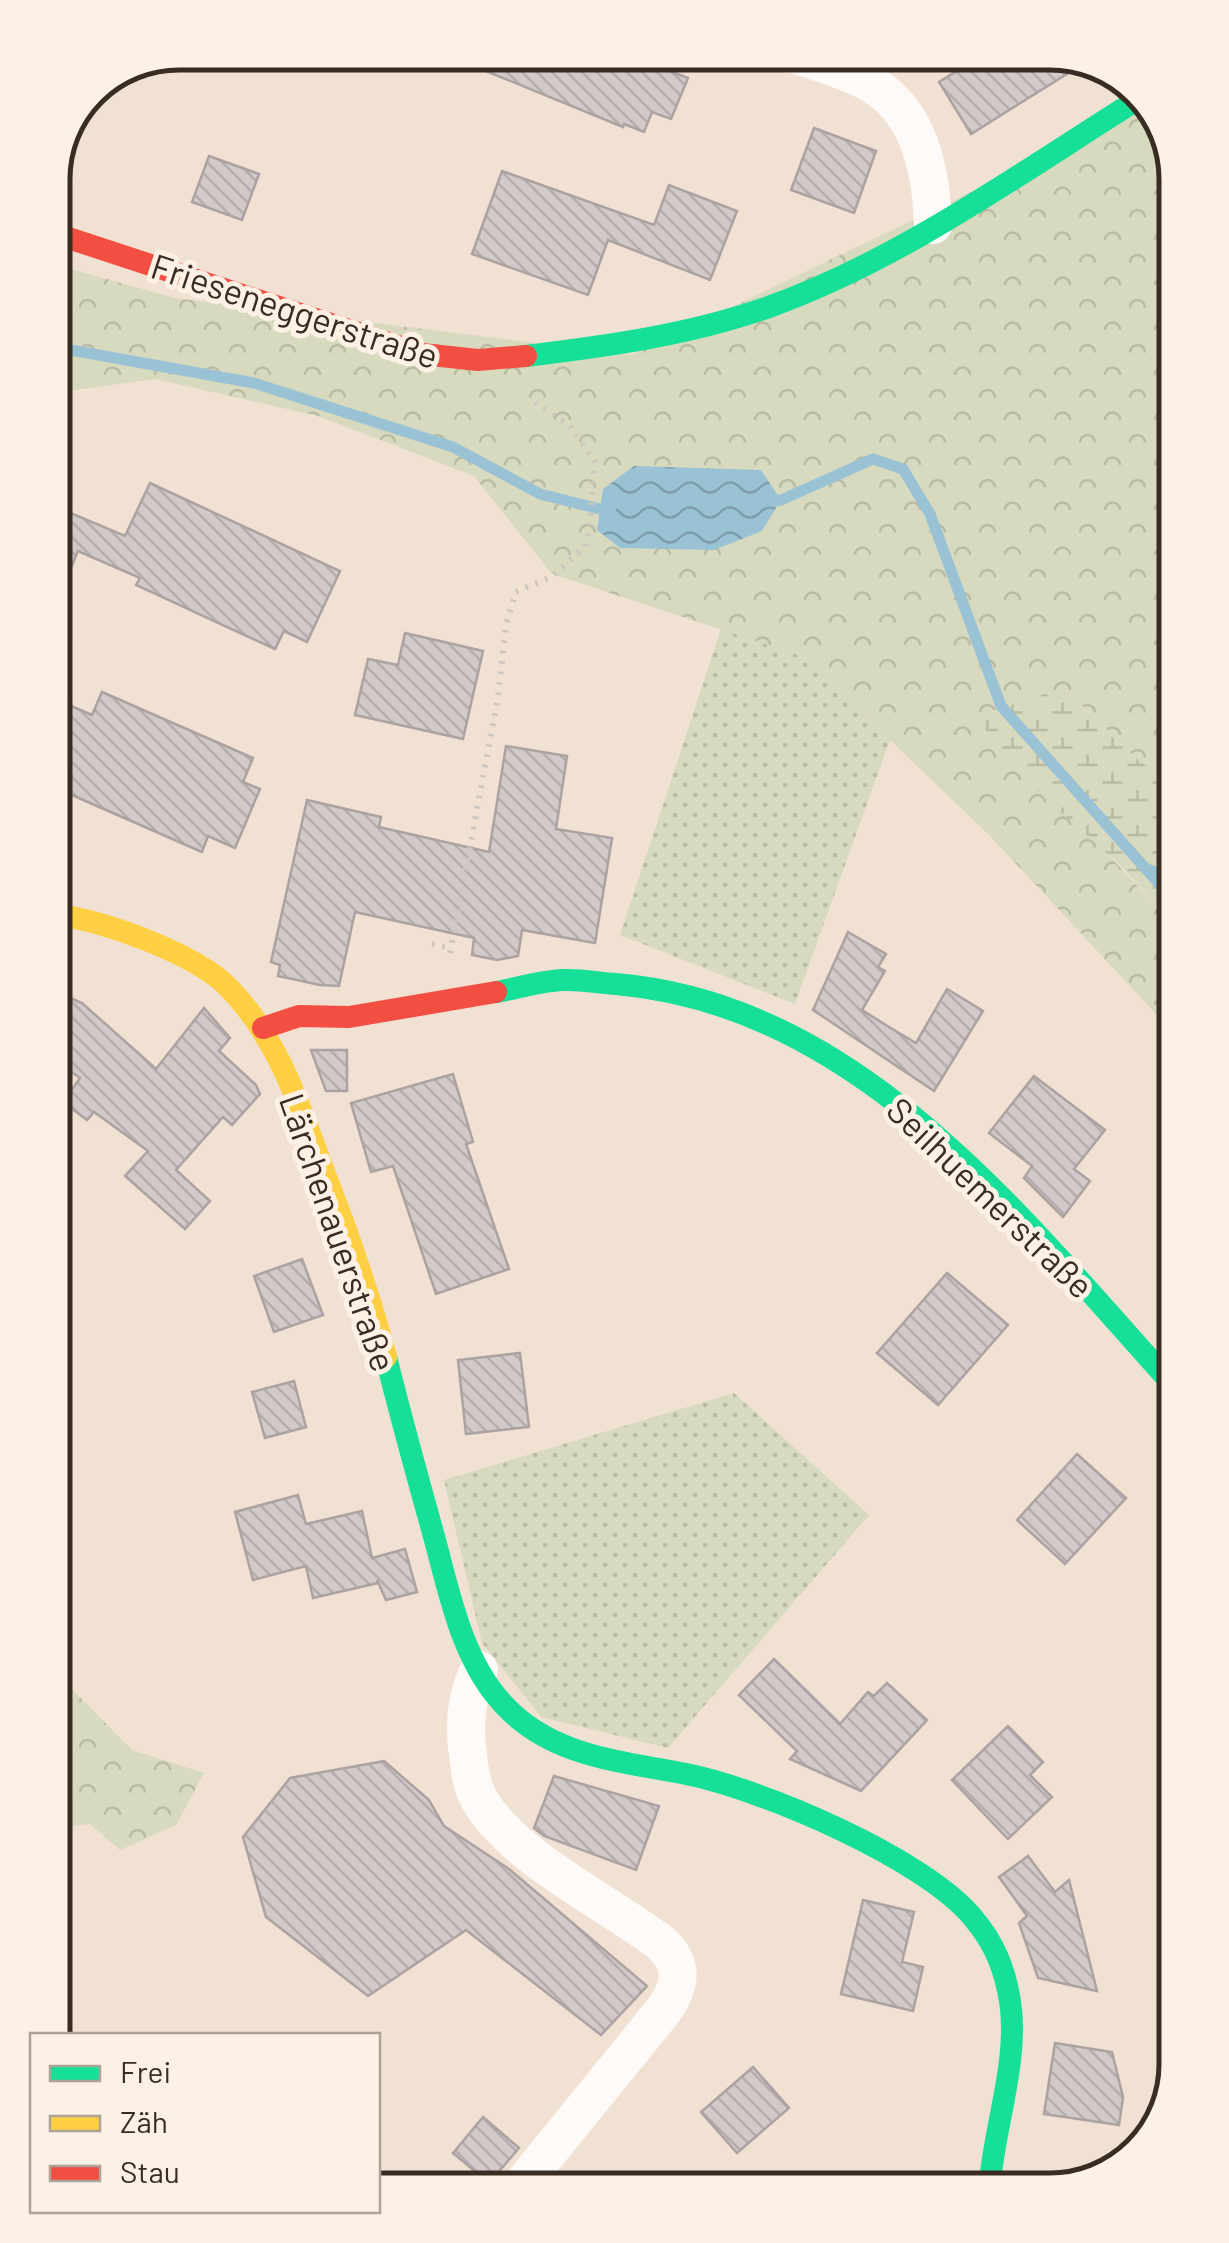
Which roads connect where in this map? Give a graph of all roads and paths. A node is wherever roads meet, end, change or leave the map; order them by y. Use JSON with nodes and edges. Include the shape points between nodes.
{"nodes":[{"id":1,"x":836,"y":70,"type":"edge"},
{"id":2,"x":1129,"y":105,"type":"edge"},
{"id":3,"x":932,"y":225,"type":"junction"},
{"id":4,"x":70,"y":239,"type":"edge"},
{"id":5,"x":521,"y":394,"type":"dead end"},
{"id":6,"x":70,"y":917,"type":"edge"},
{"id":7,"x":432,"y":944,"type":"dead end"},
{"id":8,"x":451,"y":948,"type":"junction"},
{"id":9,"x":443,"y":1000,"type":"junction"},
{"id":10,"x":263,"y":1028,"type":"junction"},
{"id":11,"x":1159,"y":1370,"type":"edge"},
{"id":12,"x":479,"y":1670,"type":"junction"},
{"id":13,"x":531,"y":2173,"type":"edge"},
{"id":14,"x":991,"y":2173,"type":"edge"}],
"edges":[{"from":1,"to":3,"type":"street","via":[[867,82],[901,109],[928,164]]},
{"from":2,"to":3,"type":"street","name":"Frieseneggerstraße"},
{"from":3,"to":4,"type":"street","name":"Frieseneggerstraße","via":[[840,277],[736,317],[598,347],[470,362],[422,354]]},
{"from":5,"to":8,"type":"path","via":[[569,425],[594,462],[590,527],[586,547],[552,577],[516,592]]},
{"from":6,"to":10,"type":"street","name":"Lärchenauerstraße","via":[[196,963],[228,986]]},
{"from":7,"to":8,"type":"path"},
{"from":8,"to":9,"type":"path"},
{"from":9,"to":10,"type":"street","name":"Seilhuemerstraße","via":[[349,1017],[299,1016]]},
{"from":9,"to":11,"type":"street","name":"Seilhuemerstraße","via":[[563,980],[658,988],[757,1019],[827,1055],[944,1142]]},
{"from":10,"to":12,"type":"street","name":"Lärchenauerstraße","via":[[348,1237]]},
{"from":12,"to":13,"type":"street","via":[[466,1735],[478,1797],[504,1832],[661,1943],[679,1977],[663,2011]]},
{"from":12,"to":14,"type":"street","name":"Lärchenauerstraße","via":[[522,1724],[555,1746],[724,1783],[779,1803],[896,1857],[940,1884],[973,1916],[998,1957],[1011,2003]]}]}
